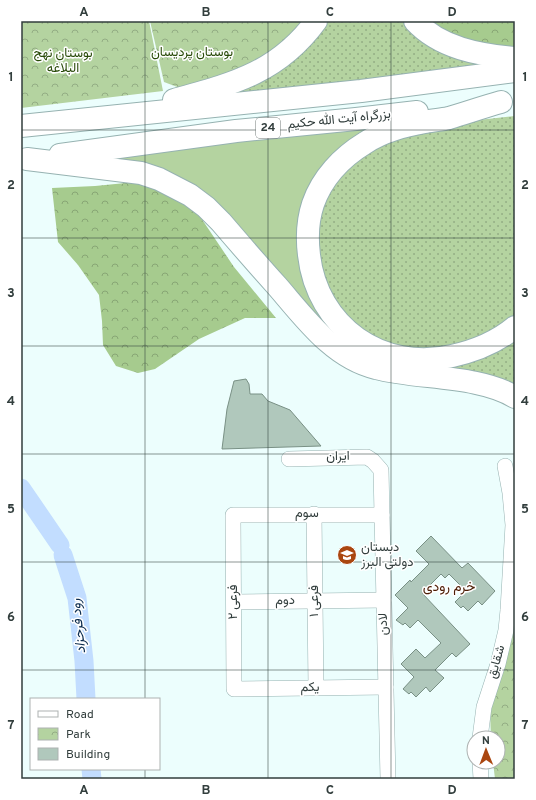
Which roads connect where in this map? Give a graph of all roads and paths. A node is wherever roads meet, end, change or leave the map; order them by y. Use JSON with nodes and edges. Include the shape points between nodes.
{"nodes":[{"id":1,"x":316,"y":21,"type":"edge"},
{"id":2,"x":415,"y":21,"type":"edge"},
{"id":3,"x":515,"y":58,"type":"edge"},
{"id":4,"x":515,"y":71,"type":"edge"},
{"id":5,"x":508,"y":102,"type":"edge"},
{"id":6,"x":112,"y":117,"type":"junction"},
{"id":7,"x":21,"y":126,"type":"edge"},
{"id":8,"x":24,"y":159,"type":"edge"},
{"id":9,"x":515,"y":327,"type":"edge"},
{"id":10,"x":515,"y":397,"type":"edge"},
{"id":11,"x":289,"y":459,"type":"dead end"},
{"id":12,"x":505,"y":466,"type":"dead end"},
{"id":13,"x":380,"y":470,"type":"joint"},
{"id":14,"x":233,"y":514,"type":"joint"},
{"id":15,"x":314,"y":514,"type":"junction"},
{"id":16,"x":382,"y":515,"type":"junction"},
{"id":17,"x":384,"y":600,"type":"junction"},
{"id":18,"x":315,"y":601,"type":"junction"},
{"id":19,"x":234,"y":602,"type":"junction"},
{"id":20,"x":386,"y":687,"type":"junction"},
{"id":21,"x":316,"y":688,"type":"junction"},
{"id":22,"x":234,"y":689,"type":"joint"},
{"id":23,"x":481,"y":730,"type":"edge"},
{"id":24,"x":388,"y":779,"type":"edge"}],
"edges":[{"from":1,"to":6,"type":"highway","via":[[285,54],[246,78]]},
{"from":2,"to":3,"type":"highway","via":[[422,29],[454,47],[488,56]]},
{"from":4,"to":6,"type":"highway","name":"بزرگراه آیت الله حکیم","number":"24","via":[[361,91]]},
{"from":5,"to":8,"type":"highway","name":"بزرگراه آیت الله حکیم","number":"24","via":[[236,131]]},
{"from":5,"to":9,"type":"highway","via":[[383,133],[349,154],[332,170],[313,204],[308,247],[314,283],[328,311],[343,328],[361,342],[381,352],[400,358],[441,359],[476,350]]},
{"from":6,"to":7,"type":"highway","name":"بزرگراه آیت الله حکیم","number":"24"},
{"from":8,"to":10,"type":"highway","via":[[134,172],[159,179],[190,195],[206,207],[312,326],[329,343],[350,358],[374,368],[393,372],[496,388]]},
{"from":11,"to":13,"type":"street","name":"ایران","via":[[367,457]]},
{"from":12,"to":23,"type":"street","name":"شقایق","via":[[513,526],[508,610],[506,630],[484,707]]},
{"from":13,"to":16,"type":"street","name":"لادن"},
{"from":14,"to":15,"type":"street","name":"سوم"},
{"from":14,"to":19,"type":"street","name":"فرعی ۲"},
{"from":15,"to":16,"type":"street","name":"سوم"},
{"from":15,"to":18,"type":"street","name":"فرعی ۱"},
{"from":16,"to":17,"type":"street","name":"لادن"},
{"from":17,"to":18,"type":"street","name":"دوم"},
{"from":17,"to":20,"type":"street","name":"لادن"},
{"from":18,"to":19,"type":"street","name":"دوم"},
{"from":18,"to":21,"type":"street","name":"فرعی ۱"},
{"from":19,"to":22,"type":"street","name":"فرعی ۲"},
{"from":20,"to":21,"type":"street","name":"یکم"},
{"from":20,"to":24,"type":"street","name":"لادن"},
{"from":21,"to":22,"type":"street","name":"یکم"}]}
